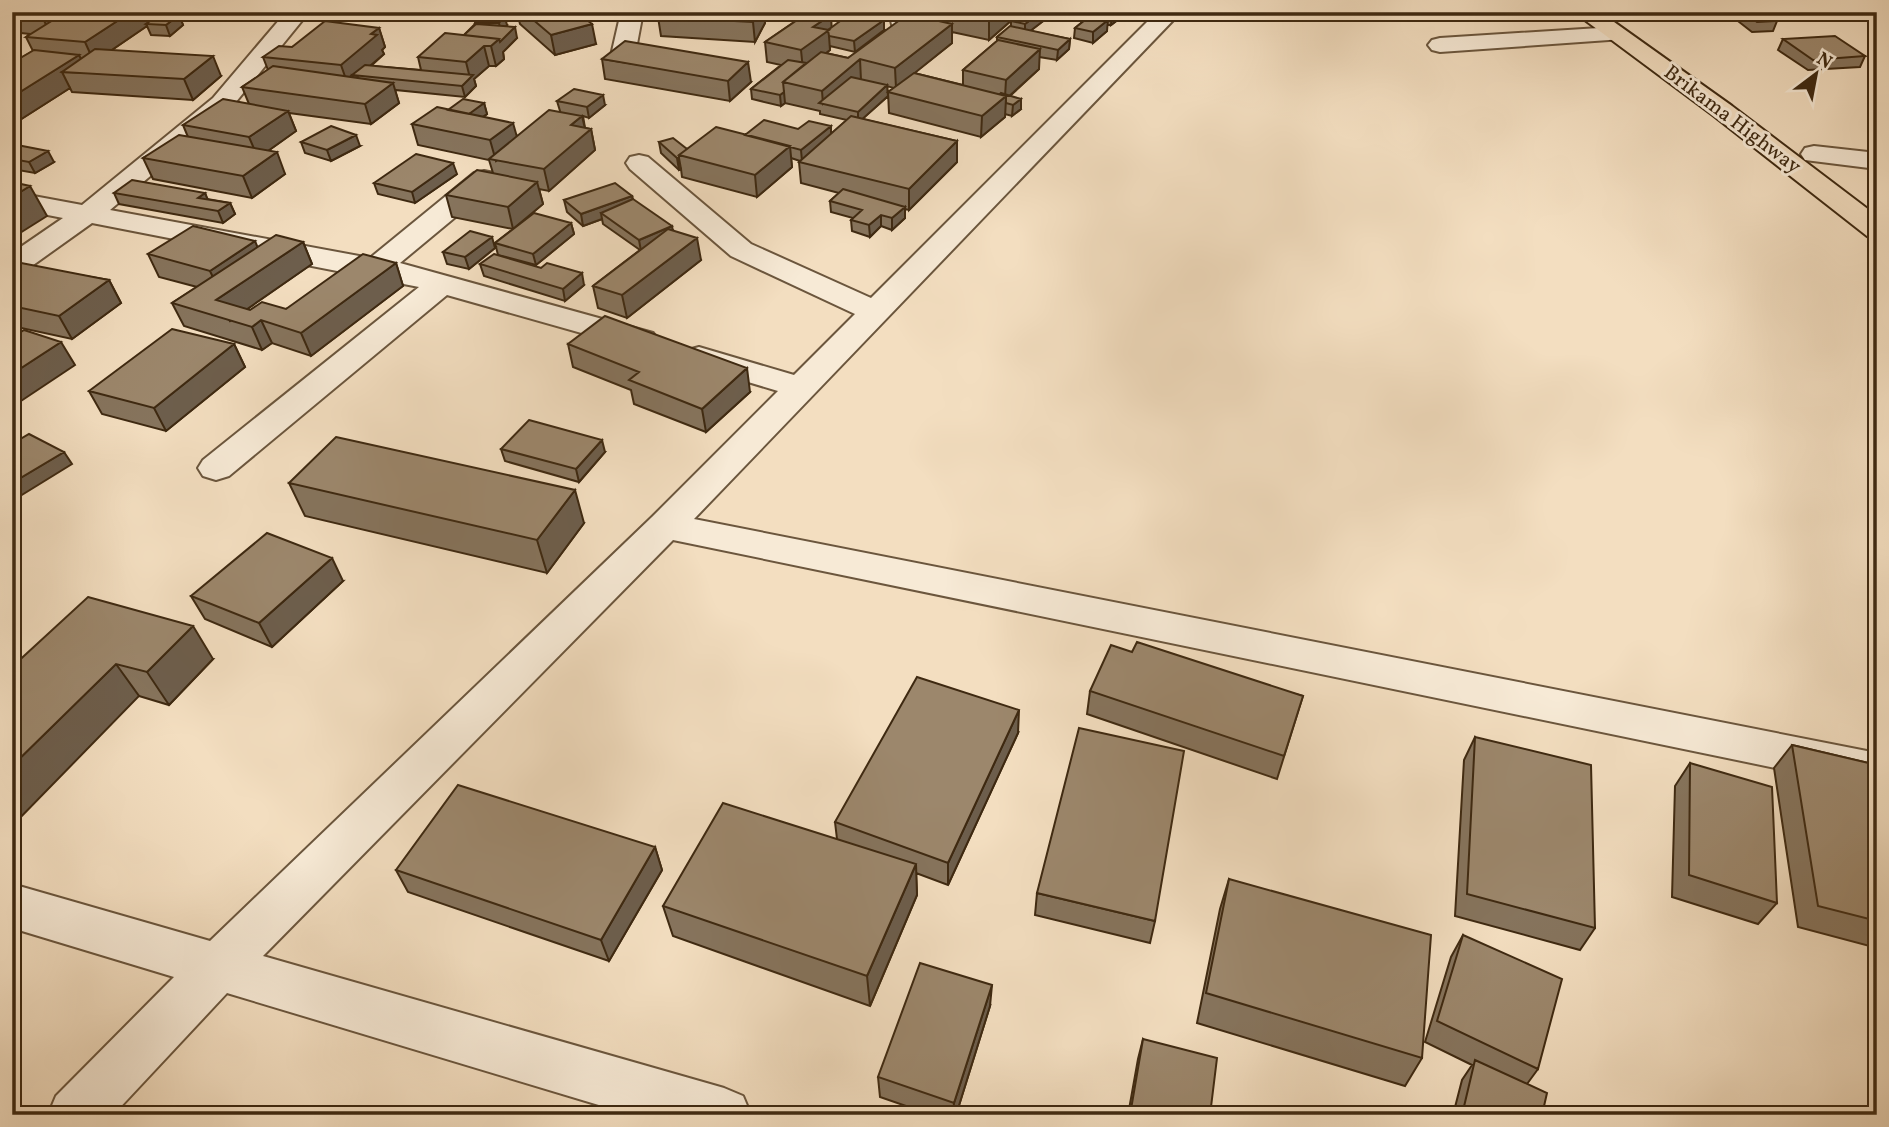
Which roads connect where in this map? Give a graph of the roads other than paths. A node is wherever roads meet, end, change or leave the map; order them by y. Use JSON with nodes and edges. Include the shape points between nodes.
{"nodes":[{"id":1,"x":298,"y":12,"type":"edge"},
{"id":2,"x":632,"y":12,"type":"edge"},
{"id":3,"x":1171,"y":12,"type":"edge"},
{"id":4,"x":1585,"y":12,"type":"edge"},
{"id":5,"x":1615,"y":23,"type":"edge"},
{"id":6,"x":1440,"y":45,"type":"dead end"},
{"id":7,"x":622,"y":60,"type":"edge"},
{"id":8,"x":1814,"y":154,"type":"junction"},
{"id":9,"x":1877,"y":161,"type":"edge"},
{"id":10,"x":639,"y":163,"type":"dead end"},
{"id":11,"x":484,"y":179,"type":"edge"},
{"id":12,"x":12,"y":200,"type":"edge"},
{"id":13,"x":1877,"y":200,"type":"edge"},
{"id":14,"x":90,"y":212,"type":"junction"},
{"id":15,"x":1877,"y":230,"type":"edge"},
{"id":16,"x":12,"y":267,"type":"edge"},
{"id":17,"x":377,"y":267,"type":"junction"},
{"id":18,"x":442,"y":283,"type":"junction"},
{"id":19,"x":876,"y":312,"type":"junction"},
{"id":20,"x":800,"y":387,"type":"junction"},
{"id":21,"x":216,"y":468,"type":"dead end"},
{"id":22,"x":665,"y":526,"type":"junction"},
{"id":23,"x":1877,"y":771,"type":"edge"},
{"id":24,"x":12,"y":906,"type":"edge"},
{"id":25,"x":219,"y":966,"type":"junction"},
{"id":26,"x":75,"y":1115,"type":"edge"},
{"id":27,"x":724,"y":1115,"type":"edge"}],
"edges":[{"from":1,"to":14,"type":"street","via":[[222,103]]},
{"from":2,"to":7,"type":"street"},
{"from":3,"to":19,"type":"street"},
{"from":4,"to":5,"type":"highway","name":"Brikama Highway"},
{"from":5,"to":6,"type":"street"},
{"from":5,"to":8,"type":"highway","name":"Brikama Highway"},
{"from":5,"to":15,"type":"highway","name":"Brikama Highway"},
{"from":8,"to":9,"type":"street"},
{"from":8,"to":13,"type":"highway","name":"Brikama Highway"},
{"from":10,"to":19,"type":"street","via":[[741,250]]},
{"from":11,"to":17,"type":"street"},
{"from":12,"to":14,"type":"street"},
{"from":14,"to":16,"type":"street"},
{"from":14,"to":17,"type":"street"},
{"from":17,"to":18,"type":"street"},
{"from":18,"to":20,"type":"street"},
{"from":18,"to":21,"type":"street"},
{"from":19,"to":20,"type":"street"},
{"from":20,"to":22,"type":"street"},
{"from":22,"to":23,"type":"street"},
{"from":22,"to":25,"type":"street"},
{"from":24,"to":25,"type":"street"},
{"from":25,"to":26,"type":"street"},
{"from":25,"to":27,"type":"street"}]}
